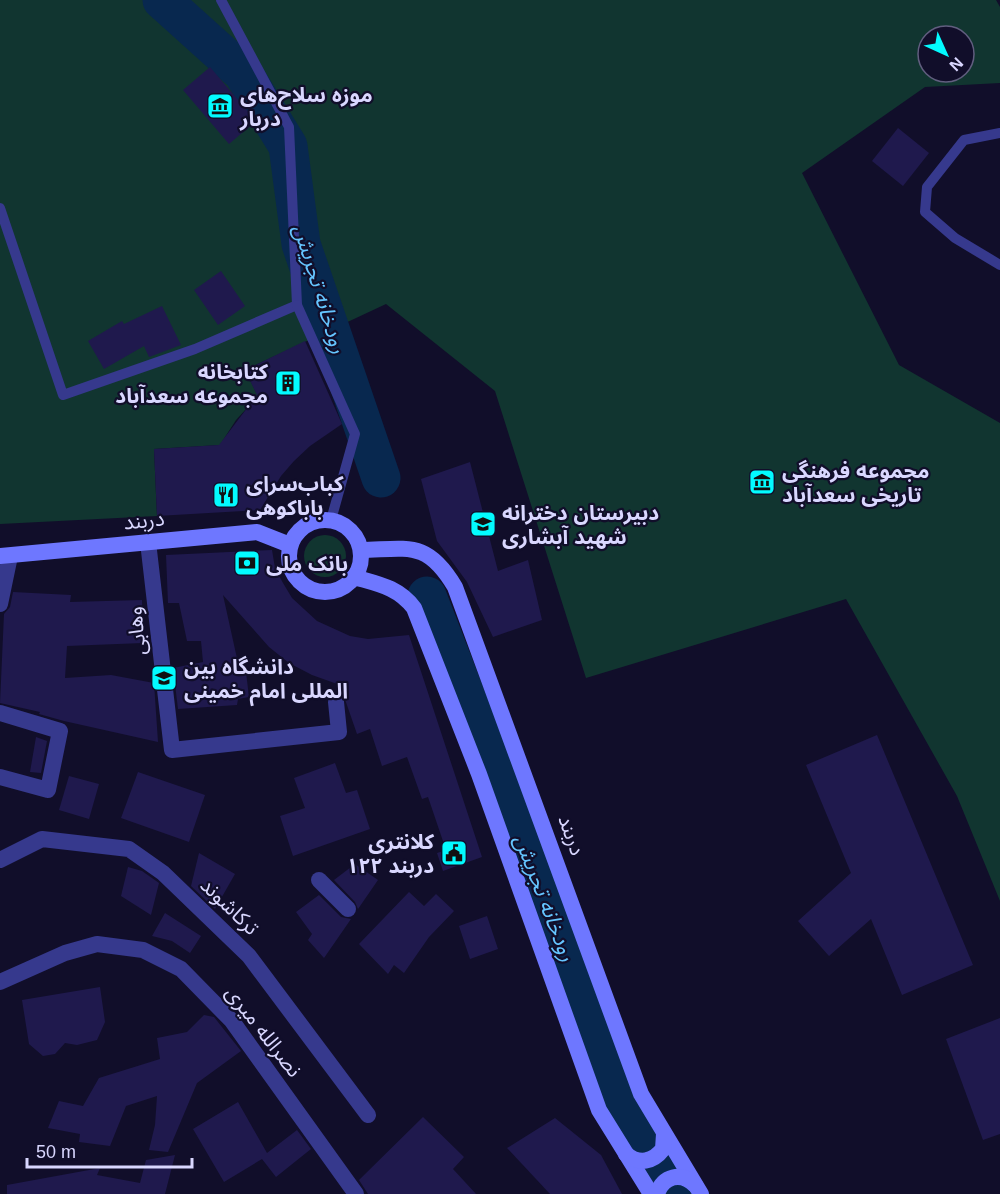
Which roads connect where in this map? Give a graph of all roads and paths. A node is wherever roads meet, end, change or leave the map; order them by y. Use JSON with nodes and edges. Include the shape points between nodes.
{"nodes":[{"id":1,"x":221,"y":0,"type":"edge"},
{"id":2,"x":1000,"y":134,"type":"edge"},
{"id":3,"x":0,"y":208,"type":"edge"},
{"id":4,"x":1000,"y":265,"type":"edge"},
{"id":5,"x":297,"y":305,"type":"junction"},
{"id":6,"x":331,"y":520,"type":"junction"},
{"id":7,"x":148,"y":542,"type":"junction"},
{"id":8,"x":290,"y":545,"type":"junction"},
{"id":9,"x":361,"y":550,"type":"junction"},
{"id":10,"x":5,"y":556,"type":"edge"},
{"id":11,"x":354,"y":577,"type":"junction"},
{"id":12,"x":0,"y":604,"type":"edge"},
{"id":13,"x":336,"y":702,"type":"dead end"},
{"id":14,"x":0,"y":713,"type":"edge"},
{"id":15,"x":0,"y":777,"type":"edge"},
{"id":16,"x":0,"y":860,"type":"edge"},
{"id":17,"x":319,"y":880,"type":"dead end"},
{"id":18,"x":348,"y":909,"type":"dead end"},
{"id":19,"x":0,"y":982,"type":"edge"},
{"id":20,"x":368,"y":1115,"type":"dead end"},
{"id":21,"x":664,"y":1134,"type":"junction"},
{"id":22,"x":626,"y":1154,"type":"junction"},
{"id":23,"x":698,"y":1190,"type":"edge"},
{"id":24,"x":356,"y":1194,"type":"edge"},
{"id":25,"x":651,"y":1194,"type":"edge"},
{"id":26,"x":657,"y":1194,"type":"edge"}],
"edges":[{"from":1,"to":5,"type":"lane","via":[[289,127]]},
{"from":2,"to":4,"type":"lane","via":[[964,140],[927,187],[925,212],[956,238]]},
{"from":3,"to":5,"type":"lane","via":[[63,395],[195,349]]},
{"from":5,"to":6,"type":"lane","via":[[355,434]]},
{"from":6,"to":8,"type":"main road","via":[[301,528]]},
{"from":6,"to":9,"type":"main road","via":[[351,530]]},
{"from":7,"to":8,"type":"main road","name":"دربند","via":[[257,532]]},
{"from":7,"to":10,"type":"main road","name":"دربند"},
{"from":7,"to":13,"type":"street","name":"وهابی","via":[[172,750],[339,732]]},
{"from":8,"to":11,"type":"main road","via":[[290,567],[295,577],[313,590],[336,590]]},
{"from":9,"to":11,"type":"main road"},
{"from":9,"to":21,"type":"main road","name":"دربند","via":[[416,549],[437,561],[456,587],[641,1094]]},
{"from":10,"to":12,"type":"street"},
{"from":11,"to":22,"type":"main road","via":[[394,588],[414,608],[480,774],[599,1110]]},
{"from":14,"to":15,"type":"street","via":[[60,731],[48,790]]},
{"from":16,"to":20,"type":"street","name":"ترکاشوند","via":[[42,839],[129,849],[163,873],[249,956]]},
{"from":17,"to":18,"type":"street"},
{"from":19,"to":24,"type":"street","name":"نصرالله میری","via":[[65,953],[97,944],[143,950],[181,969],[232,1021]]},
{"from":21,"to":22,"type":"main road","via":[[663,1149],[652,1159],[638,1161]]},
{"from":21,"to":23,"type":"main road","name":"دربند"},
{"from":22,"to":25,"type":"main road"},
{"from":23,"to":26,"type":"main road","via":[[685,1178],[671,1178],[660,1186]]}]}
